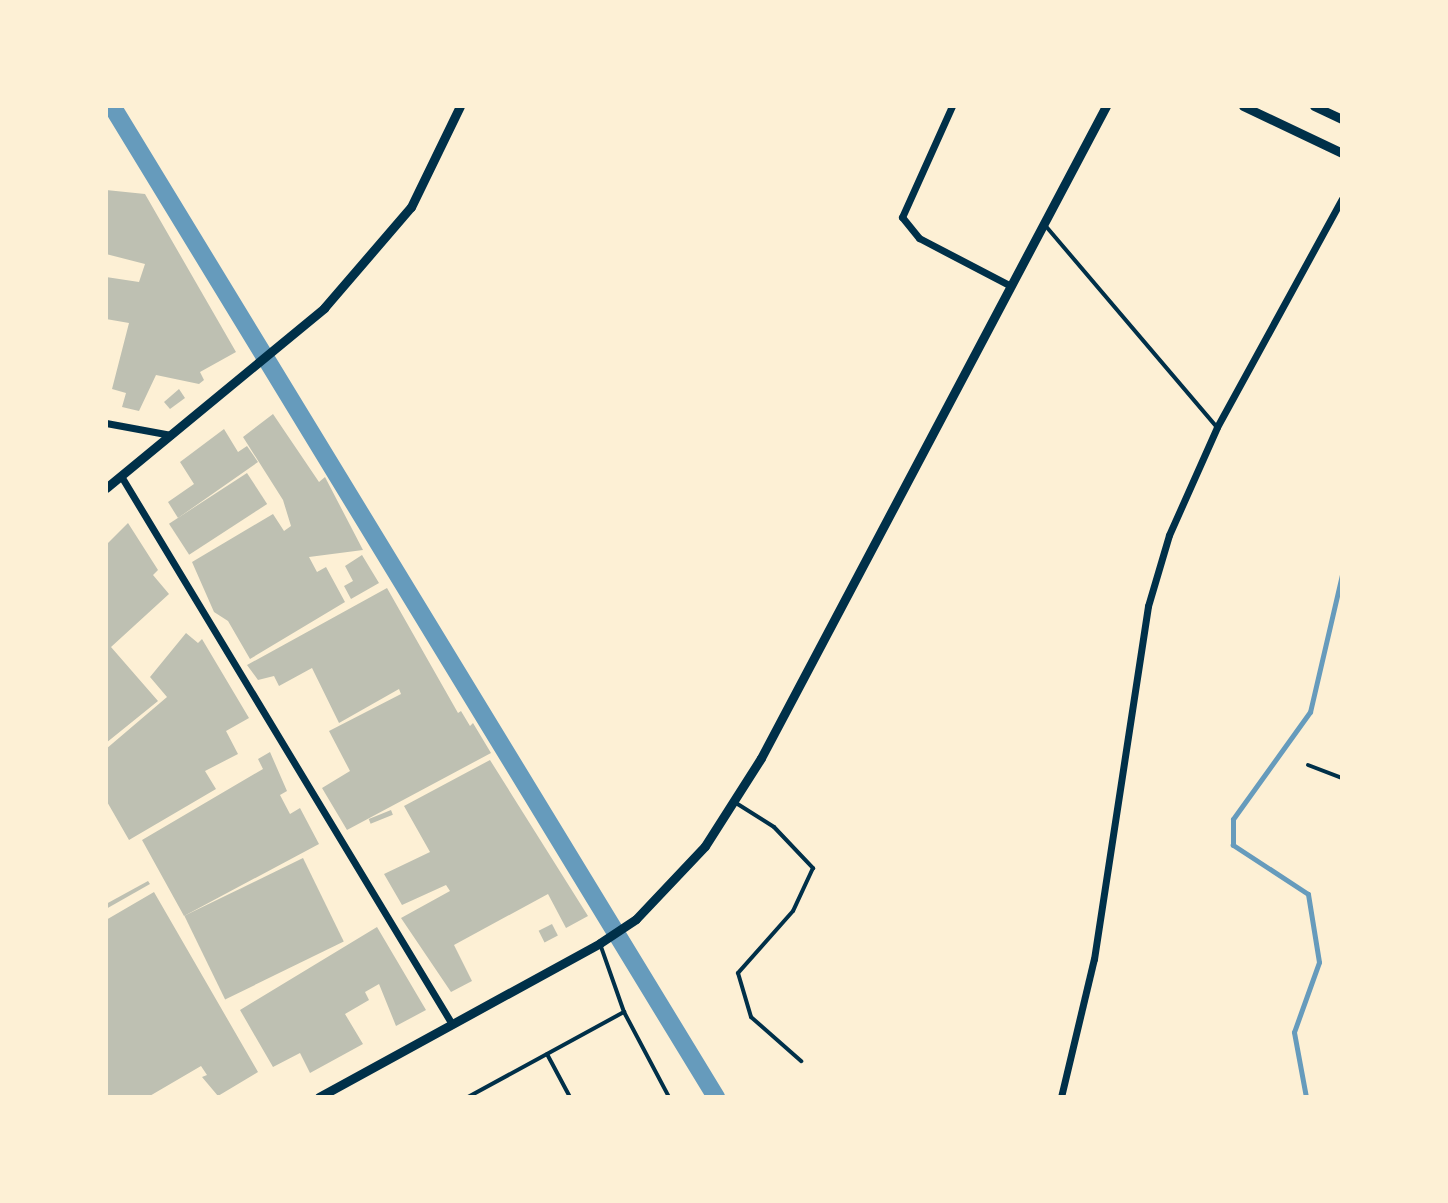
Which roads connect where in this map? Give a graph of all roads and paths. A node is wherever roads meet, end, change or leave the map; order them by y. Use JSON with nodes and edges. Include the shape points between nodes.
{"nodes":[{"id":1,"x":460,"y":106,"type":"edge"},
{"id":2,"x":952,"y":106,"type":"edge"},
{"id":3,"x":1106,"y":106,"type":"edge"},
{"id":4,"x":1243,"y":106,"type":"edge"},
{"id":5,"x":1314,"y":106,"type":"edge"},
{"id":6,"x":1342,"y":119,"type":"edge"},
{"id":7,"x":1342,"y":153,"type":"edge"},
{"id":8,"x":1342,"y":199,"type":"edge"},
{"id":9,"x":1043,"y":222,"type":"junction"},
{"id":10,"x":1011,"y":286,"type":"junction"},
{"id":11,"x":106,"y":423,"type":"edge"},
{"id":12,"x":1217,"y":427,"type":"junction"},
{"id":13,"x":171,"y":435,"type":"junction"},
{"id":14,"x":121,"y":476,"type":"junction"},
{"id":15,"x":106,"y":488,"type":"edge"},
{"id":16,"x":1308,"y":765,"type":"dead end"},
{"id":17,"x":1342,"y":778,"type":"edge"},
{"id":18,"x":734,"y":801,"type":"junction"},
{"id":19,"x":603,"y":941,"type":"junction"},
{"id":20,"x":624,"y":1012,"type":"junction"},
{"id":21,"x":452,"y":1024,"type":"junction"},
{"id":22,"x":547,"y":1054,"type":"junction"},
{"id":23,"x":801,"y":1061,"type":"dead end"},
{"id":24,"x":471,"y":1096,"type":"edge"},
{"id":25,"x":319,"y":1097,"type":"edge"},
{"id":26,"x":570,"y":1097,"type":"edge"},
{"id":27,"x":669,"y":1097,"type":"edge"},
{"id":28,"x":1061,"y":1097,"type":"edge"}],
"edges":[{"from":1,"to":13,"type":"street","via":[[411,207],[324,308]]},
{"from":2,"to":10,"type":"street","via":[[902,217],[919,238]]},
{"from":3,"to":9,"type":"street"},
{"from":4,"to":7,"type":"street"},
{"from":5,"to":6,"type":"street"},
{"from":8,"to":12,"type":"street"},
{"from":9,"to":10,"type":"street"},
{"from":9,"to":12,"type":"lane"},
{"from":10,"to":18,"type":"street"},
{"from":11,"to":13,"type":"street"},
{"from":12,"to":28,"type":"street","via":[[1169,535],[1148,606],[1094,959]]},
{"from":13,"to":14,"type":"street"},
{"from":14,"to":15,"type":"street"},
{"from":14,"to":21,"type":"street"},
{"from":16,"to":17,"type":"lane"},
{"from":18,"to":19,"type":"street","via":[[705,846],[636,919]]},
{"from":18,"to":23,"type":"lane","via":[[774,827],[813,868],[793,911],[738,973],[751,1017]]},
{"from":19,"to":20,"type":"lane"},
{"from":19,"to":21,"type":"street"},
{"from":20,"to":22,"type":"lane"},
{"from":20,"to":27,"type":"lane"},
{"from":21,"to":25,"type":"street"},
{"from":22,"to":24,"type":"lane"},
{"from":22,"to":26,"type":"lane"}]}
